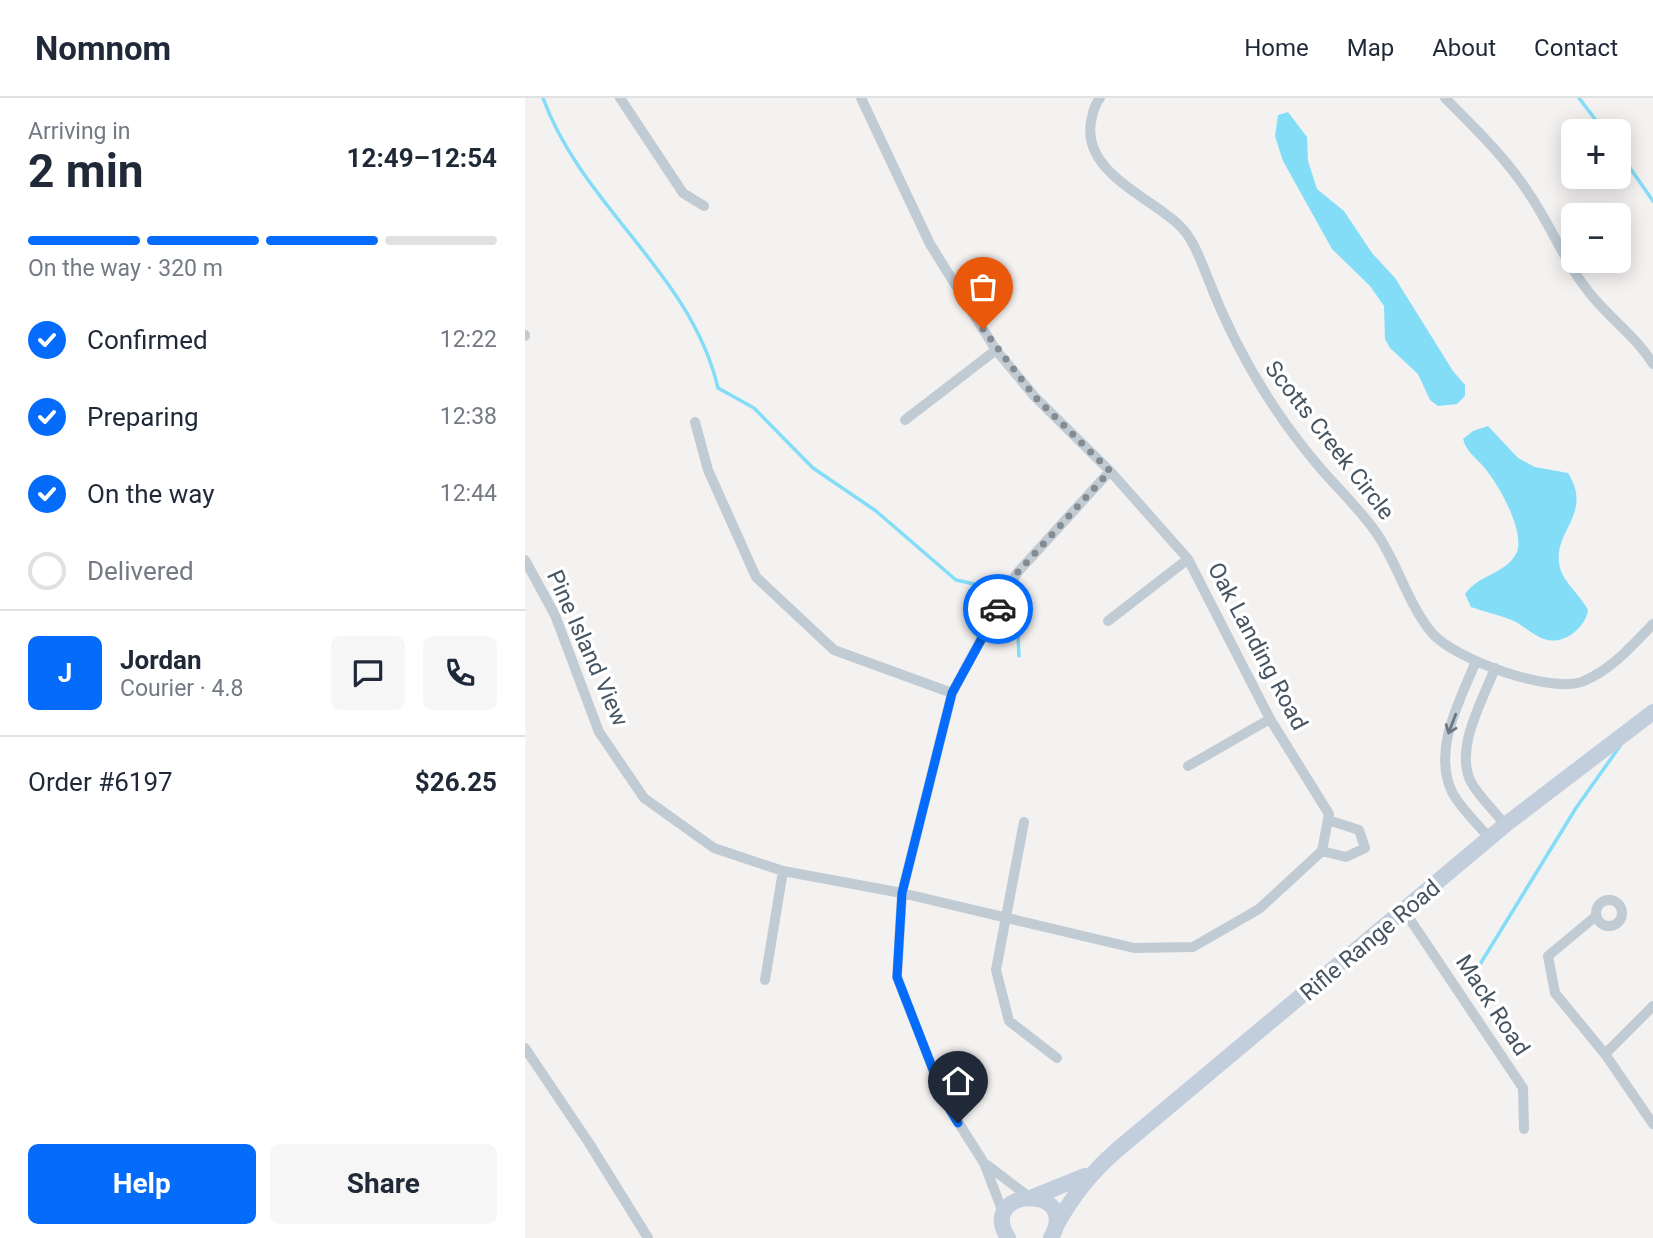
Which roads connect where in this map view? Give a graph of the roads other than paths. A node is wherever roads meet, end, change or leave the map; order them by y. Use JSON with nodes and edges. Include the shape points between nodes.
{"nodes":[{"id":1,"x":620,"y":98,"type":"edge"},
{"id":2,"x":861,"y":98,"type":"edge"},
{"id":3,"x":1100,"y":98,"type":"edge"},
{"id":4,"x":1445,"y":98,"type":"edge"},
{"id":5,"x":704,"y":206,"type":"dead end"},
{"id":6,"x":996,"y":350,"type":"junction"},
{"id":7,"x":1653,"y":364,"type":"edge"},
{"id":8,"x":905,"y":420,"type":"dead end"},
{"id":9,"x":695,"y":422,"type":"dead end"},
{"id":10,"x":1110,"y":471,"type":"junction"},
{"id":11,"x":1188,"y":559,"type":"junction"},
{"id":12,"x":525,"y":560,"type":"edge"},
{"id":13,"x":1108,"y":621,"type":"dead end"},
{"id":14,"x":1653,"y":624,"type":"edge"},
{"id":15,"x":1476,"y":661,"type":"junction"},
{"id":16,"x":1495,"y":668,"type":"junction"},
{"id":17,"x":952,"y":693,"type":"junction"},
{"id":18,"x":1652,"y":714,"type":"edge"},
{"id":19,"x":1270,"y":719,"type":"junction"},
{"id":20,"x":1188,"y":766,"type":"dead end"},
{"id":21,"x":1328,"y":820,"type":"junction"},
{"id":22,"x":1024,"y":822,"type":"dead end"},
{"id":23,"x":1506,"y":825,"type":"junction"},
{"id":24,"x":1490,"y":839,"type":"junction"},
{"id":25,"x":1322,"y":850,"type":"junction"},
{"id":26,"x":783,"y":871,"type":"junction"},
{"id":27,"x":902,"y":893,"type":"junction"},
{"id":28,"x":1405,"y":912,"type":"junction"},
{"id":29,"x":1596,"y":916,"type":"dead end"},
{"id":30,"x":1004,"y":919,"type":"junction"},
{"id":31,"x":765,"y":980,"type":"dead end"},
{"id":32,"x":1653,"y":1006,"type":"edge"},
{"id":33,"x":525,"y":1048,"type":"edge"},
{"id":34,"x":1605,"y":1054,"type":"junction"},
{"id":35,"x":1057,"y":1058,"type":"dead end"},
{"id":36,"x":1653,"y":1124,"type":"edge"},
{"id":37,"x":1524,"y":1129,"type":"dead end"},
{"id":38,"x":985,"y":1163,"type":"junction"},
{"id":39,"x":1090,"y":1173,"type":"junction"},
{"id":40,"x":1031,"y":1196,"type":"junction"},
{"id":41,"x":1004,"y":1216,"type":"junction"},
{"id":42,"x":1055,"y":1233,"type":"edge"},
{"id":43,"x":648,"y":1238,"type":"edge"},
{"id":44,"x":990,"y":1238,"type":"edge"},
{"id":45,"x":1008,"y":1238,"type":"edge"}],
"edges":[{"from":1,"to":5,"type":"street","via":[[683,193]]},
{"from":2,"to":6,"type":"street","name":"Oak Landing Road","via":[[930,244]]},
{"from":3,"to":15,"type":"street","name":"Scotts Creek Circle","via":[[1089,131],[1095,155],[1181,226],[1252,376],[1314,461],[1375,531],[1432,633]]},
{"from":4,"to":7,"type":"street","via":[[1505,158],[1571,267]]},
{"from":6,"to":8,"type":"street"},
{"from":6,"to":10,"type":"street","name":"Oak Landing Road","via":[[1035,397]]},
{"from":9,"to":17,"type":"street","via":[[708,470],[756,577],[834,650]]},
{"from":10,"to":11,"type":"street","name":"Oak Landing Road"},
{"from":10,"to":17,"type":"street","via":[[1017,573]]},
{"from":11,"to":13,"type":"street"},
{"from":11,"to":19,"type":"street","name":"Oak Landing Road"},
{"from":12,"to":26,"type":"street","name":"Pine Island View","via":[[555,615],[599,732],[644,798],[714,848]]},
{"from":14,"to":16,"type":"street","name":"Scotts Creek Circle","via":[[1623,656],[1582,682],[1552,685]]},
{"from":15,"to":16,"type":"street","name":"Scotts Creek Circle"},
{"from":15,"to":24,"type":"street","one_way":true,"via":[[1447,737],[1444,768],[1453,793]]},
{"from":16,"to":23,"type":"street","via":[[1468,741],[1465,766],[1472,783]]},
{"from":17,"to":27,"type":"street"},
{"from":18,"to":23,"type":"main road","name":"Rifle Range Road"},
{"from":19,"to":20,"type":"street"},
{"from":19,"to":21,"type":"street","name":"Oak Landing Road","via":[[1329,814]]},
{"from":21,"to":25,"type":"street"},
{"from":21,"to":25,"type":"street","via":[[1359,830],[1365,848],[1346,856]]},
{"from":22,"to":30,"type":"street"},
{"from":23,"to":24,"type":"main road","name":"Rifle Range Road"},
{"from":24,"to":28,"type":"main road","name":"Rifle Range Road"},
{"from":25,"to":30,"type":"street","via":[[1259,909],[1193,947],[1134,948]]},
{"from":26,"to":27,"type":"street","name":"Pine Island View"},
{"from":26,"to":31,"type":"street"},
{"from":27,"to":30,"type":"street"},
{"from":27,"to":38,"type":"street","via":[[897,977],[946,1103]]},
{"from":28,"to":37,"type":"street","name":"Mack Road","via":[[1523,1088]]},
{"from":28,"to":39,"type":"main road","name":"Rifle Range Road"},
{"from":29,"to":34,"type":"street","via":[[1548,956],[1555,993]]},
{"from":30,"to":35,"type":"street","via":[[996,970],[1009,1021]]},
{"from":32,"to":34,"type":"street"},
{"from":33,"to":43,"type":"street"},
{"from":34,"to":36,"type":"street"},
{"from":38,"to":40,"type":"street"},
{"from":38,"to":41,"type":"street"},
{"from":39,"to":40,"type":"main road","name":"Rifle Range Road"},
{"from":39,"to":42,"type":"main road","name":"Rifle Range Road"},
{"from":40,"to":41,"type":"main road","name":"Rifle Range Road","via":[[1013,1202]]},
{"from":40,"to":42,"type":"main road","via":[[1051,1206]]},
{"from":41,"to":44,"type":"main road"},
{"from":41,"to":45,"type":"main road"}]}
